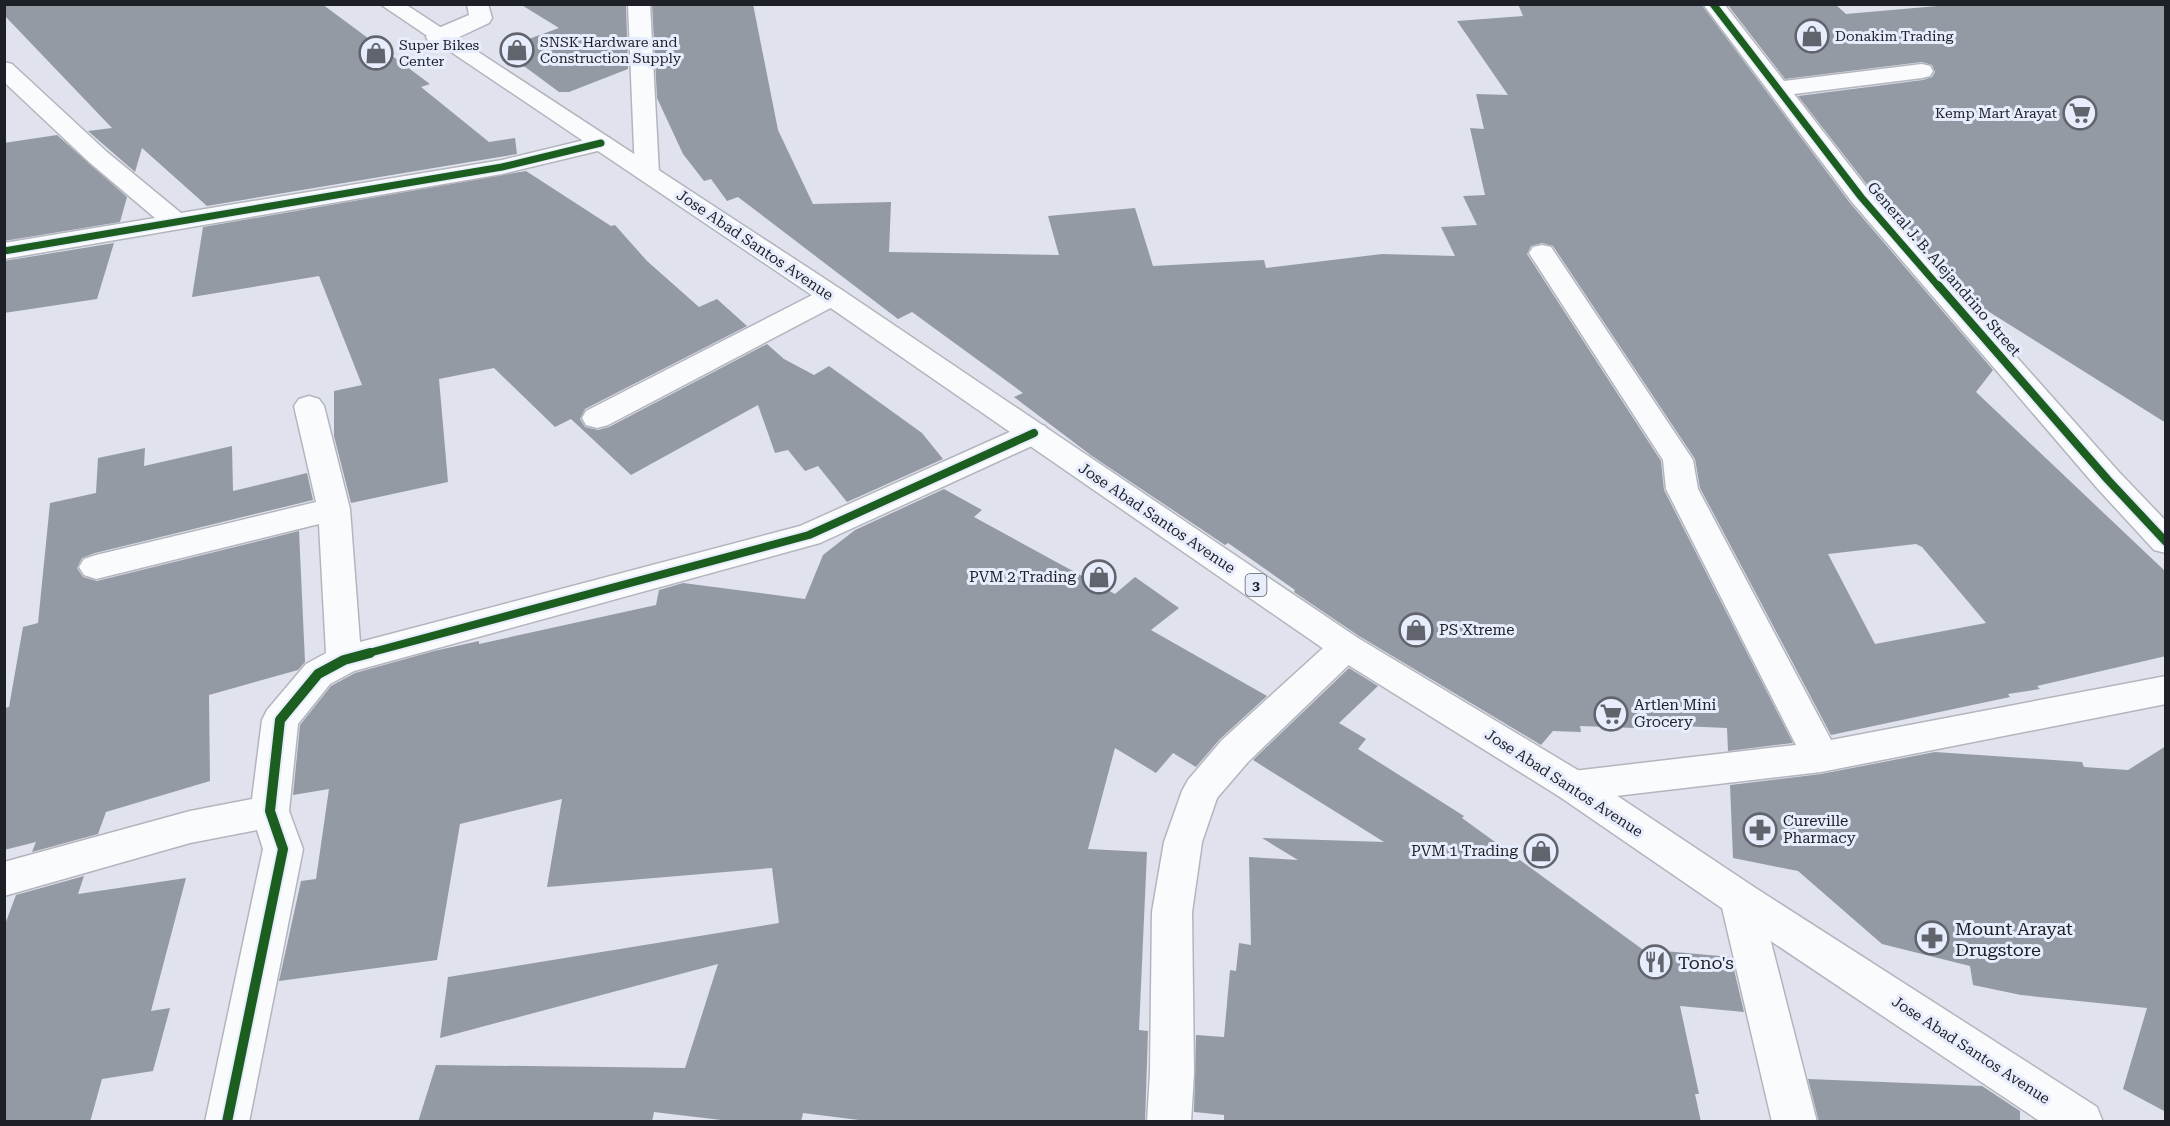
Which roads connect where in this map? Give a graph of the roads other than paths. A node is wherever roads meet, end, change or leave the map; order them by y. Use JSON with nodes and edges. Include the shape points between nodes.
{"nodes":[{"id":1,"x":390,"y":4,"type":"edge"},
{"id":2,"x":477,"y":4,"type":"edge"},
{"id":3,"x":639,"y":4,"type":"edge"},
{"id":4,"x":1713,"y":4,"type":"edge"},
{"id":5,"x":437,"y":37,"type":"junction"},
{"id":6,"x":1922,"y":70,"type":"dead end"},
{"id":7,"x":8,"y":78,"type":"edge"},
{"id":8,"x":1779,"y":89,"type":"junction"},
{"id":9,"x":601,"y":143,"type":"junction"},
{"id":10,"x":647,"y":173,"type":"junction"},
{"id":11,"x":176,"y":222,"type":"junction"},
{"id":12,"x":4,"y":251,"type":"edge"},
{"id":13,"x":1542,"y":253,"type":"dead end"},
{"id":14,"x":832,"y":297,"type":"junction"},
{"id":15,"x":309,"y":406,"type":"dead end"},
{"id":16,"x":597,"y":418,"type":"dead end"},
{"id":17,"x":1034,"y":433,"type":"junction"},
{"id":18,"x":334,"y":509,"type":"junction"},
{"id":19,"x":2166,"y":542,"type":"edge"},
{"id":20,"x":96,"y":567,"type":"dead end"},
{"id":21,"x":1346,"y":647,"type":"junction"},
{"id":22,"x":344,"y":660,"type":"junction"},
{"id":23,"x":2166,"y":690,"type":"edge"},
{"id":24,"x":1821,"y":757,"type":"junction"},
{"id":25,"x":1573,"y":786,"type":"junction"},
{"id":26,"x":270,"y":811,"type":"junction"},
{"id":27,"x":4,"y":879,"type":"edge"},
{"id":28,"x":1740,"y":899,"type":"junction"},
{"id":29,"x":227,"y":1122,"type":"edge"},
{"id":30,"x":1169,"y":1122,"type":"edge"},
{"id":31,"x":1795,"y":1122,"type":"edge"},
{"id":32,"x":2081,"y":1122,"type":"edge"}],
"edges":[{"from":1,"to":5,"type":"main road","name":"Jose Abad Santos Avenue","number":"3"},
{"from":2,"to":5,"type":"main road","via":[[481,18]]},
{"from":3,"to":10,"type":"main road"},
{"from":4,"to":8,"type":"main road","name":"General J. B. Alejandrino Street"},
{"from":5,"to":9,"type":"main road","name":"Jose Abad Santos Avenue","number":"3"},
{"from":6,"to":8,"type":"main road"},
{"from":7,"to":11,"type":"main road"},
{"from":8,"to":19,"type":"main road","name":"General J. B. Alejandrino Street","via":[[1860,197]]},
{"from":9,"to":10,"type":"main road","name":"Jose Abad Santos Avenue","number":"3"},
{"from":9,"to":11,"type":"main road","via":[[502,167]]},
{"from":10,"to":14,"type":"main road","name":"Jose Abad Santos Avenue","number":"3"},
{"from":11,"to":12,"type":"main road"},
{"from":13,"to":24,"type":"main road","via":[[1678,460],[1682,489]]},
{"from":14,"to":16,"type":"main road"},
{"from":14,"to":17,"type":"main road","name":"Jose Abad Santos Avenue","number":"3"},
{"from":15,"to":18,"type":"main road"},
{"from":17,"to":21,"type":"main road","name":"Jose Abad Santos Avenue","number":"3"},
{"from":17,"to":22,"type":"main road","via":[[809,535]]},
{"from":18,"to":20,"type":"main road"},
{"from":18,"to":22,"type":"main road"},
{"from":21,"to":25,"type":"main road","name":"Jose Abad Santos Avenue","number":"3"},
{"from":21,"to":30,"type":"main road","via":[[1235,751],[1201,791],[1183,842],[1172,912]]},
{"from":22,"to":26,"type":"main road","via":[[318,674],[280,720]]},
{"from":23,"to":24,"type":"main road"},
{"from":24,"to":25,"type":"main road"},
{"from":25,"to":28,"type":"main road","name":"Jose Abad Santos Avenue","number":"3"},
{"from":26,"to":27,"type":"main road","via":[[190,827]]},
{"from":26,"to":29,"type":"main road","via":[[283,849]]},
{"from":28,"to":31,"type":"main road"},
{"from":28,"to":32,"type":"main road","name":"Jose Abad Santos Avenue","number":"3"}]}
